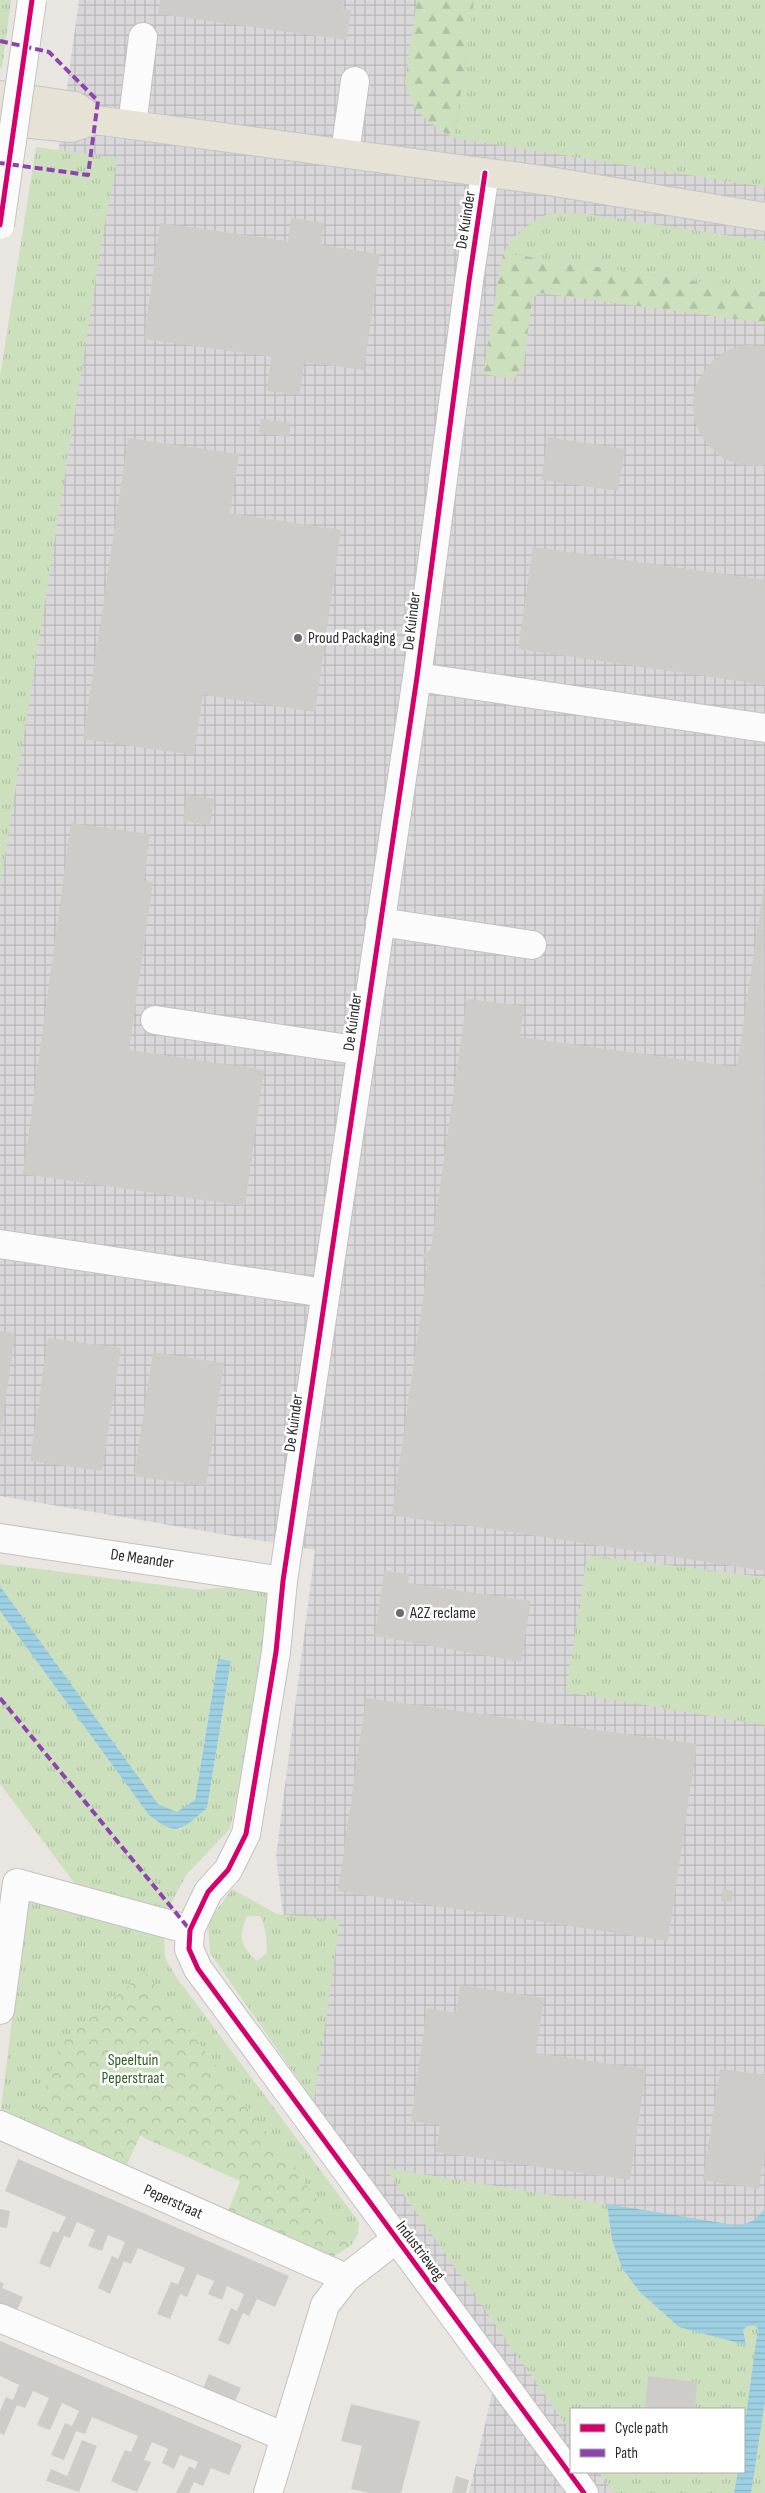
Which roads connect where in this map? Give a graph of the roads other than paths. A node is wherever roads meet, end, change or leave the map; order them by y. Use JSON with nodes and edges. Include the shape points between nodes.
{"nodes":[{"id":1,"x":32,"y":0,"type":"edge"},
{"id":2,"x":143,"y":37,"type":"dead end"},
{"id":3,"x":355,"y":81,"type":"dead end"},
{"id":4,"x":0,"y":95,"type":"edge"},
{"id":5,"x":95,"y":120,"type":"junction"},
{"id":6,"x":0,"y":121,"type":"edge"},
{"id":7,"x":132,"y":125,"type":"junction"},
{"id":8,"x":345,"y":153,"type":"junction"},
{"id":9,"x":486,"y":172,"type":"junction"},
{"id":10,"x":765,"y":217,"type":"edge"},
{"id":11,"x":0,"y":225,"type":"edge"},
{"id":12,"x":417,"y":677,"type":"junction"},
{"id":13,"x":765,"y":728,"type":"edge"},
{"id":14,"x":380,"y":922,"type":"junction"},
{"id":15,"x":532,"y":945,"type":"dead end"},
{"id":16,"x":155,"y":1020,"type":"dead end"},
{"id":17,"x":362,"y":1051,"type":"junction"},
{"id":18,"x":0,"y":1244,"type":"edge"},
{"id":19,"x":325,"y":1292,"type":"junction"},
{"id":20,"x":0,"y":1538,"type":"edge"},
{"id":21,"x":283,"y":1582,"type":"junction"},
{"id":22,"x":228,"y":1870,"type":"joint"},
{"id":23,"x":190,"y":1930,"type":"junction"},
{"id":24,"x":0,"y":2010,"type":"edge"},
{"id":25,"x":0,"y":2125,"type":"edge"},
{"id":26,"x":396,"y":2239,"type":"junction"},
{"id":27,"x":346,"y":2278,"type":"junction"},
{"id":28,"x":0,"y":2318,"type":"edge"},
{"id":29,"x":285,"y":2436,"type":"junction"},
{"id":30,"x":268,"y":2493,"type":"edge"},
{"id":31,"x":584,"y":2493,"type":"edge"}],
"edges":[{"from":1,"to":11,"type":"street","bridge":true},
{"from":2,"to":7,"type":"street"},
{"from":3,"to":8,"type":"street"},
{"from":4,"to":5,"type":"main road","name":"De Kuinder","via":[[75,106]]},
{"from":5,"to":6,"type":"main road","name":"De Kuinder","via":[[71,128]]},
{"from":5,"to":7,"type":"main road","name":"De Kuinder"},
{"from":7,"to":8,"type":"main road","name":"De Kuinder"},
{"from":8,"to":9,"type":"main road","name":"De Kuinder"},
{"from":9,"to":10,"type":"main road","name":"De Kuinder"},
{"from":9,"to":12,"type":"street","name":"De Kuinder"},
{"from":12,"to":13,"type":"street"},
{"from":12,"to":14,"type":"street","name":"De Kuinder"},
{"from":14,"to":15,"type":"street"},
{"from":14,"to":17,"type":"street","name":"De Kuinder"},
{"from":16,"to":17,"type":"street"},
{"from":17,"to":19,"type":"street","name":"De Kuinder"},
{"from":18,"to":19,"type":"street"},
{"from":19,"to":21,"type":"street","name":"De Kuinder"},
{"from":20,"to":21,"type":"street","name":"De Meander"},
{"from":21,"to":22,"type":"street","name":"De Kuinder","via":[[276,1652],[246,1834]]},
{"from":22,"to":23,"type":"street","name":"Industrieweg","via":[[208,1892]]},
{"from":23,"to":24,"type":"street","via":[[17,1883]]},
{"from":23,"to":26,"type":"street","name":"Industrieweg","via":[[189,1949],[198,1969]]},
{"from":25,"to":27,"type":"street","name":"Peperstraat"},
{"from":26,"to":27,"type":"street"},
{"from":26,"to":31,"type":"street","name":"Industrieweg"},
{"from":27,"to":29,"type":"street","via":[[325,2305]]},
{"from":28,"to":29,"type":"street"},
{"from":29,"to":30,"type":"street"}]}
